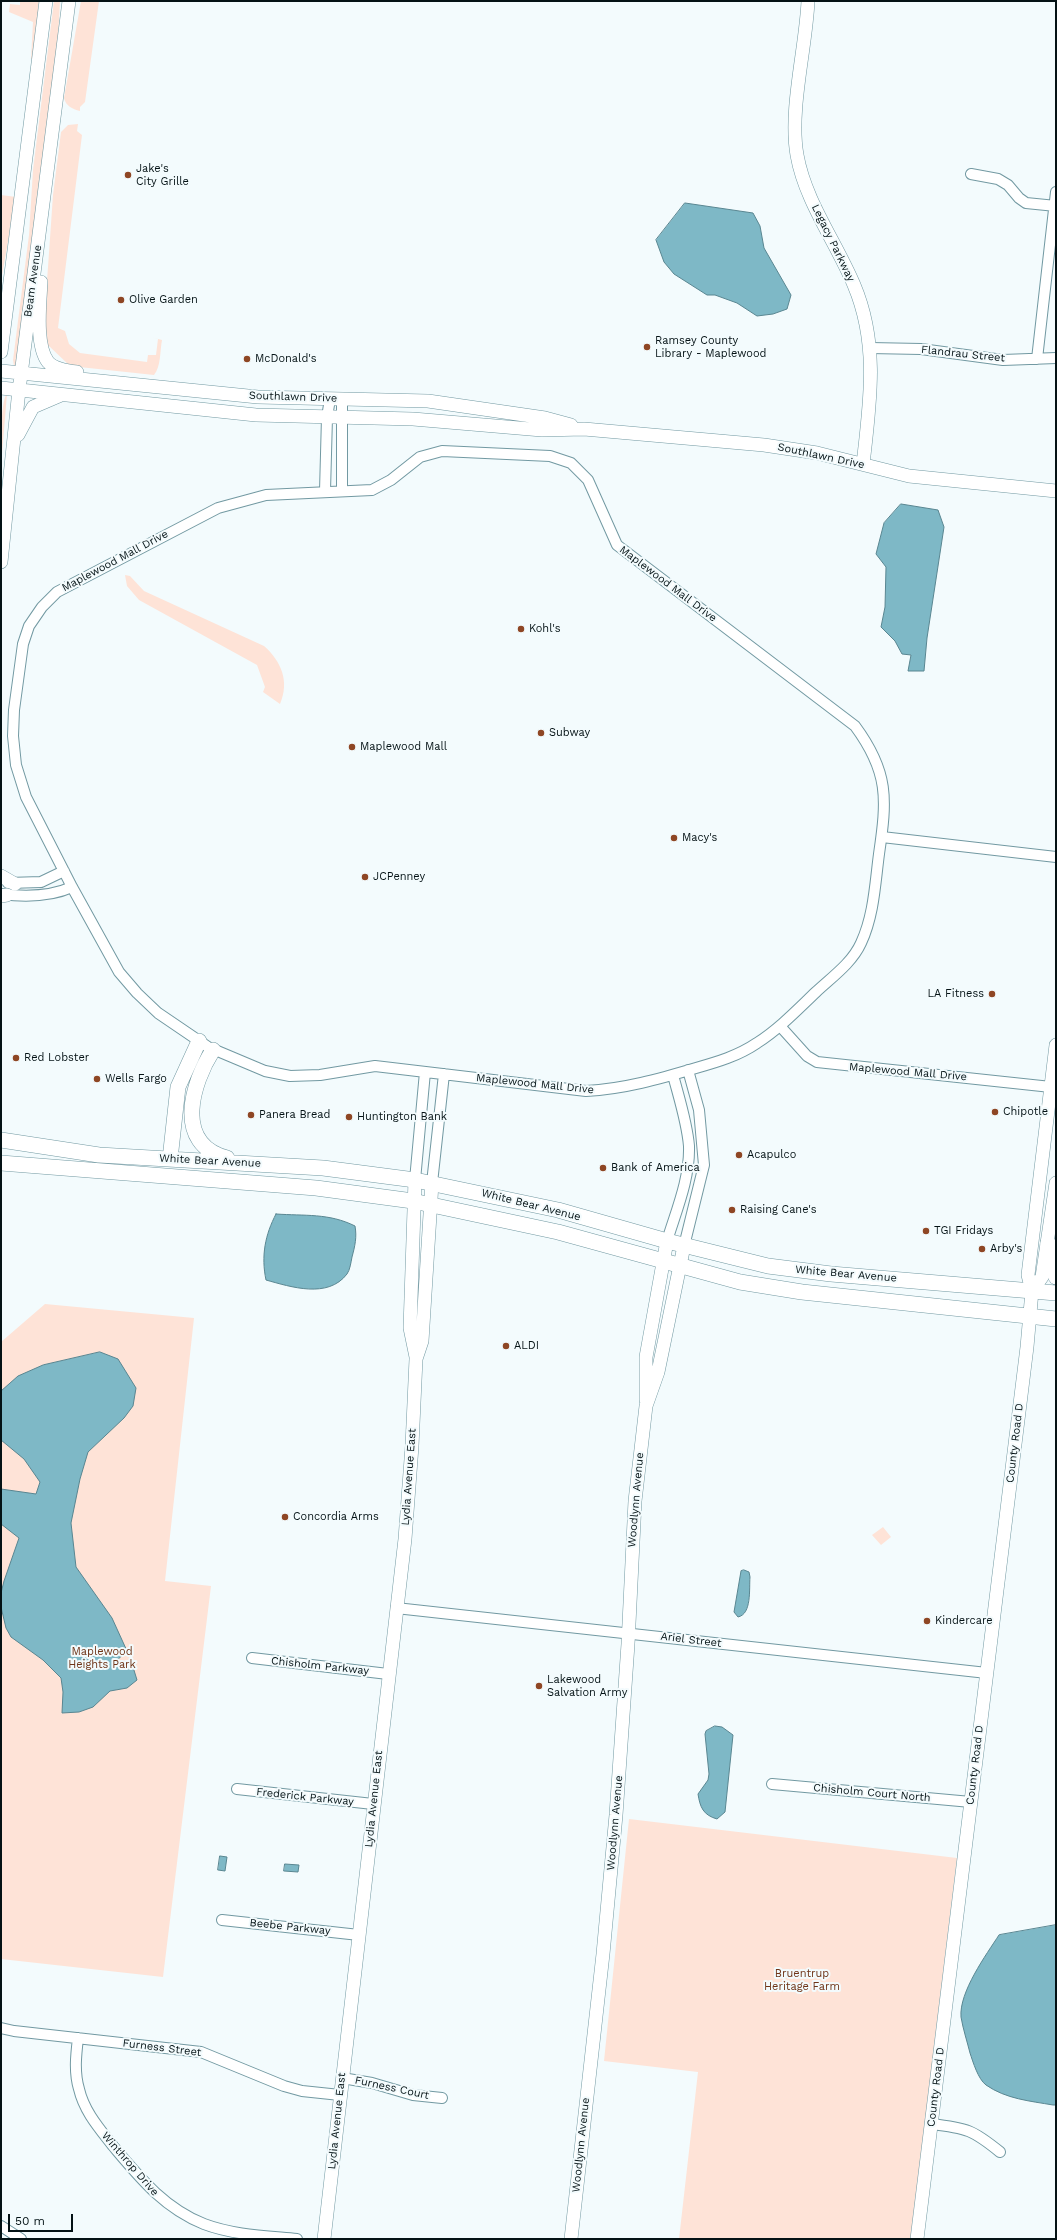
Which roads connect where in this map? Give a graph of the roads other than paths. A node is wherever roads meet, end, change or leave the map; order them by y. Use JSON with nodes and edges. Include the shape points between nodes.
{"nodes":[{"id":1,"x":46,"y":1,"type":"edge"},
{"id":2,"x":69,"y":1,"type":"edge"},
{"id":3,"x":808,"y":1,"type":"edge"},
{"id":4,"x":811,"y":1,"type":"edge"},
{"id":5,"x":807,"y":22,"type":"junction"},
{"id":6,"x":971,"y":174,"type":"dead end"},
{"id":7,"x":1056,"y":192,"type":"edge"},
{"id":8,"x":1055,"y":206,"type":"edge"},
{"id":9,"x":41,"y":229,"type":"junction"},
{"id":10,"x":870,"y":348,"type":"junction"},
{"id":11,"x":1,"y":352,"type":"edge"},
{"id":12,"x":1056,"y":358,"type":"edge"},
{"id":13,"x":1037,"y":359,"type":"junction"},
{"id":14,"x":1,"y":371,"type":"edge"},
{"id":15,"x":21,"y":374,"type":"junction"},
{"id":16,"x":121,"y":384,"type":"junction"},
{"id":17,"x":1,"y":388,"type":"edge"},
{"id":18,"x":19,"y":390,"type":"junction"},
{"id":19,"x":65,"y":394,"type":"junction"},
{"id":20,"x":336,"y":399,"type":"junction"},
{"id":21,"x":326,"y":417,"type":"junction"},
{"id":22,"x":342,"y":417,"type":"junction"},
{"id":23,"x":584,"y":429,"type":"junction"},
{"id":24,"x":14,"y":442,"type":"junction"},
{"id":25,"x":863,"y":464,"type":"junction"},
{"id":26,"x":342,"y":490,"type":"junction"},
{"id":27,"x":325,"y":491,"type":"junction"},
{"id":28,"x":1056,"y":491,"type":"edge"},
{"id":29,"x":1,"y":562,"type":"edge"},
{"id":30,"x":882,"y":837,"type":"junction"},
{"id":31,"x":1056,"y":857,"type":"edge"},
{"id":32,"x":64,"y":871,"type":"junction"},
{"id":33,"x":1,"y":876,"type":"edge"},
{"id":34,"x":1,"y":882,"type":"edge"},
{"id":35,"x":15,"y":884,"type":"junction"},
{"id":36,"x":72,"y":886,"type":"junction"},
{"id":37,"x":3,"y":895,"type":"edge"},
{"id":38,"x":780,"y":1026,"type":"junction"},
{"id":39,"x":199,"y":1041,"type":"junction"},
{"id":40,"x":1056,"y":1045,"type":"edge"},
{"id":41,"x":213,"y":1050,"type":"junction"},
{"id":42,"x":688,"y":1070,"type":"junction"},
{"id":43,"x":425,"y":1072,"type":"junction"},
{"id":44,"x":444,"y":1074,"type":"junction"},
{"id":45,"x":673,"y":1075,"type":"junction"},
{"id":46,"x":1051,"y":1087,"type":"junction"},
{"id":47,"x":1,"y":1140,"type":"edge"},
{"id":48,"x":170,"y":1159,"type":"junction"},
{"id":49,"x":245,"y":1163,"type":"junction"},
{"id":50,"x":1,"y":1164,"type":"edge"},
{"id":51,"x":415,"y":1180,"type":"junction"},
{"id":52,"x":432,"y":1183,"type":"junction"},
{"id":53,"x":1056,"y":1183,"type":"edge"},
{"id":54,"x":413,"y":1201,"type":"junction"},
{"id":55,"x":430,"y":1203,"type":"junction"},
{"id":56,"x":667,"y":1241,"type":"junction"},
{"id":57,"x":1048,"y":1243,"type":"junction"},
{"id":58,"x":684,"y":1246,"type":"junction"},
{"id":59,"x":662,"y":1262,"type":"junction"},
{"id":60,"x":679,"y":1266,"type":"junction"},
{"id":61,"x":1056,"y":1277,"type":"edge"},
{"id":62,"x":1032,"y":1291,"type":"junction"},
{"id":63,"x":1056,"y":1294,"type":"edge"},
{"id":64,"x":1029,"y":1316,"type":"junction"},
{"id":65,"x":1056,"y":1319,"type":"edge"},
{"id":66,"x":416,"y":1359,"type":"junction"},
{"id":67,"x":646,"y":1406,"type":"junction"},
{"id":68,"x":396,"y":1608,"type":"junction"},
{"id":69,"x":628,"y":1633,"type":"junction"},
{"id":70,"x":252,"y":1658,"type":"dead end"},
{"id":71,"x":987,"y":1673,"type":"junction"},
{"id":72,"x":388,"y":1674,"type":"junction"},
{"id":73,"x":772,"y":1784,"type":"dead end"},
{"id":74,"x":237,"y":1789,"type":"dead end"},
{"id":75,"x":971,"y":1802,"type":"junction"},
{"id":76,"x":373,"y":1804,"type":"junction"},
{"id":77,"x":222,"y":1920,"type":"dead end"},
{"id":78,"x":359,"y":1935,"type":"junction"},
{"id":79,"x":1,"y":2028,"type":"edge"},
{"id":80,"x":78,"y":2038,"type":"junction"},
{"id":81,"x":342,"y":2078,"type":"junction"},
{"id":82,"x":340,"y":2095,"type":"junction"},
{"id":83,"x":442,"y":2098,"type":"dead end"},
{"id":84,"x":931,"y":2124,"type":"junction"},
{"id":85,"x":1000,"y":2152,"type":"dead end"},
{"id":86,"x":1,"y":2226,"type":"edge"},
{"id":87,"x":21,"y":2239,"type":"edge"},
{"id":88,"x":297,"y":2239,"type":"edge"},
{"id":89,"x":324,"y":2239,"type":"edge"},
{"id":90,"x":571,"y":2239,"type":"edge"},
{"id":91,"x":917,"y":2239,"type":"edge"}],
"edges":[{"from":1,"to":11,"type":"street","name":"Beam Avenue"},
{"from":2,"to":9,"type":"street","name":"Beam Avenue"},
{"from":3,"to":5,"type":"street","name":"Legacy Parkway"},
{"from":4,"to":5,"type":"street","name":"Legacy Parkway"},
{"from":5,"to":10,"type":"street","name":"Legacy Parkway","via":[[795,117],[797,155],[806,185],[858,294]]},
{"from":6,"to":8,"type":"street","via":[[998,179],[1026,203]]},
{"from":7,"to":8,"type":"street"},
{"from":8,"to":13,"type":"street"},
{"from":9,"to":15,"type":"street","name":"Beam Avenue"},
{"from":9,"to":16,"type":"street","via":[[40,344],[44,355],[49,363],[64,370]]},
{"from":10,"to":13,"type":"street","name":"Flandrau Street","via":[[921,349],[1003,360]]},
{"from":10,"to":25,"type":"street","name":"Legacy Parkway","via":[[871,385]]},
{"from":12,"to":13,"type":"street","name":"Flandrau Street"},
{"from":14,"to":15,"type":"street","name":"Southlawn Drive"},
{"from":15,"to":16,"type":"street","name":"Southlawn Drive"},
{"from":15,"to":18,"type":"street","name":"Beam Avenue"},
{"from":16,"to":20,"type":"street","name":"Southlawn Drive","via":[[258,397]]},
{"from":17,"to":18,"type":"street","name":"Southlawn Drive"},
{"from":18,"to":19,"type":"street","name":"Southlawn Drive"},
{"from":18,"to":24,"type":"street","name":"Beam Avenue"},
{"from":19,"to":21,"type":"street","name":"Southlawn Drive","via":[[256,415]]},
{"from":19,"to":24,"type":"street","via":[[33,407]]},
{"from":20,"to":21,"type":"street"},
{"from":20,"to":22,"type":"street"},
{"from":20,"to":23,"type":"street","name":"Southlawn Drive","via":[[428,402],[545,418]]},
{"from":21,"to":22,"type":"street","name":"Southlawn Drive"},
{"from":21,"to":27,"type":"street"},
{"from":22,"to":23,"type":"street","name":"Southlawn Drive","via":[[413,419],[542,430]]},
{"from":22,"to":26,"type":"street"},
{"from":23,"to":25,"type":"street","name":"Southlawn Drive","via":[[787,447]]},
{"from":24,"to":29,"type":"street","name":"Beam Avenue"},
{"from":25,"to":28,"type":"street","name":"Southlawn Drive","via":[[909,476]]},
{"from":26,"to":27,"type":"street","name":"Maplewood Mall Drive"},
{"from":26,"to":30,"type":"street","name":"Maplewood Mall Drive","via":[[372,490],[391,480],[420,457],[442,451],[547,456],[571,463],[588,480],[617,545],[855,726],[869,745],[882,776],[885,793]]},
{"from":27,"to":32,"type":"street","name":"Maplewood Mall Drive","via":[[266,495],[218,508],[57,592],[42,607],[29,626],[23,644],[15,696],[13,736],[20,782]]},
{"from":30,"to":31,"type":"street"},
{"from":30,"to":38,"type":"street","name":"Maplewood Mall Drive","via":[[870,918],[861,944],[850,960]]},
{"from":32,"to":35,"type":"street","via":[[40,882]]},
{"from":32,"to":36,"type":"street","name":"Maplewood Mall Drive"},
{"from":33,"to":35,"type":"street"},
{"from":34,"to":35,"type":"street"},
{"from":36,"to":37,"type":"street","via":[[61,892],[44,895]]},
{"from":36,"to":39,"type":"street","name":"Maplewood Mall Drive","via":[[119,972],[137,994],[158,1013]]},
{"from":38,"to":42,"type":"street","name":"Maplewood Mall Drive","via":[[736,1056]]},
{"from":38,"to":46,"type":"street","name":"Maplewood Mall Drive","via":[[807,1056],[817,1062]]},
{"from":39,"to":41,"type":"street","name":"Maplewood Mall Drive"},
{"from":39,"to":48,"type":"main road","via":[[178,1087]]},
{"from":40,"to":46,"type":"street","name":"County Road D"},
{"from":41,"to":43,"type":"street","name":"Maplewood Mall Drive","via":[[259,1069],[290,1076],[320,1075],[375,1066]]},
{"from":41,"to":49,"type":"main road","via":[[204,1065],[194,1095],[194,1131],[200,1141],[216,1155]]},
{"from":42,"to":45,"type":"street","name":"Maplewood Mall Drive"},
{"from":42,"to":58,"type":"street","via":[[699,1110],[704,1165]]},
{"from":43,"to":44,"type":"street","name":"Maplewood Mall Drive"},
{"from":43,"to":51,"type":"street"},
{"from":44,"to":45,"type":"street","name":"Maplewood Mall Drive","via":[[586,1091],[614,1090]]},
{"from":44,"to":52,"type":"street"},
{"from":45,"to":56,"type":"street","via":[[685,1119],[689,1147],[686,1175]]},
{"from":46,"to":62,"type":"street","name":"County Road D","via":[[1028,1275]]},
{"from":47,"to":48,"type":"main road","name":"White Bear Avenue","via":[[99,1155]]},
{"from":48,"to":49,"type":"main road","name":"White Bear Avenue"},
{"from":49,"to":51,"type":"main road","name":"White Bear Avenue","via":[[323,1168]]},
{"from":50,"to":54,"type":"main road","name":"White Bear Avenue","via":[[316,1188]]},
{"from":51,"to":52,"type":"main road","name":"White Bear Avenue"},
{"from":51,"to":54,"type":"street","name":"Lydia Avenue East"},
{"from":52,"to":55,"type":"street","name":"Lydia Avenue East"},
{"from":52,"to":56,"type":"main road","name":"White Bear Avenue","via":[[558,1210]]},
{"from":53,"to":57,"type":"street","name":"County Road D"},
{"from":54,"to":55,"type":"main road","name":"White Bear Avenue"},
{"from":54,"to":66,"type":"street","name":"Lydia Avenue East","via":[[410,1328]]},
{"from":55,"to":59,"type":"main road","name":"White Bear Avenue","via":[[558,1232]]},
{"from":55,"to":66,"type":"street","name":"Lydia Avenue East","via":[[422,1341]]},
{"from":56,"to":58,"type":"main road","name":"White Bear Avenue"},
{"from":56,"to":59,"type":"street","name":"Woodlynn Avenue"},
{"from":57,"to":61,"type":"main road","via":[[1050,1264]]},
{"from":57,"to":62,"type":"street","name":"County Road D","via":[[1042,1277]]},
{"from":58,"to":60,"type":"street","name":"Woodlynn Avenue"},
{"from":58,"to":62,"type":"main road","name":"White Bear Avenue","via":[[796,1270]]},
{"from":59,"to":60,"type":"main road","name":"White Bear Avenue"},
{"from":59,"to":67,"type":"street","name":"Woodlynn Avenue","via":[[644,1369]]},
{"from":60,"to":64,"type":"main road","name":"White Bear Avenue","via":[[740,1282],[802,1292]]},
{"from":60,"to":67,"type":"street","name":"Woodlynn Avenue","via":[[658,1372]]},
{"from":62,"to":63,"type":"main road","name":"White Bear Avenue"},
{"from":62,"to":64,"type":"street","name":"County Road D"},
{"from":64,"to":65,"type":"main road","name":"White Bear Avenue"},
{"from":64,"to":71,"type":"street","name":"County Road D"},
{"from":66,"to":68,"type":"street","name":"Lydia Avenue East","via":[[409,1497]]},
{"from":67,"to":69,"type":"street","name":"Woodlynn Avenue","via":[[632,1527]]},
{"from":68,"to":69,"type":"street","name":"Ariel Street"},
{"from":68,"to":72,"type":"street","name":"Lydia Avenue East"},
{"from":69,"to":71,"type":"street","name":"Ariel Street"},
{"from":69,"to":90,"type":"street","name":"Woodlynn Avenue","via":[[610,1878]]},
{"from":70,"to":72,"type":"street","name":"Chisholm Parkway"},
{"from":71,"to":75,"type":"street","name":"County Road D"},
{"from":72,"to":76,"type":"street","name":"Lydia Avenue East"},
{"from":73,"to":75,"type":"street","name":"Chisholm Court North"},
{"from":74,"to":76,"type":"street","name":"Frederick Parkway"},
{"from":75,"to":84,"type":"street","name":"County Road D"},
{"from":76,"to":78,"type":"street","name":"Lydia Avenue East"},
{"from":77,"to":78,"type":"street","name":"Beebe Parkway"},
{"from":78,"to":81,"type":"street","name":"Lydia Avenue East"},
{"from":79,"to":80,"type":"street","name":"Furness Street"},
{"from":80,"to":82,"type":"street","name":"Furness Street","via":[[201,2052],[284,2086],[302,2091]]},
{"from":80,"to":88,"type":"street","name":"Winthrop Drive","via":[[76,2072],[82,2100],[94,2122],[147,2186],[174,2208],[205,2224],[247,2234]]},
{"from":81,"to":82,"type":"street","name":"Lydia Avenue East"},
{"from":81,"to":83,"type":"street","name":"Furness Court","via":[[372,2083],[408,2094]]},
{"from":82,"to":89,"type":"street","name":"Lydia Avenue East"},
{"from":84,"to":85,"type":"street","via":[[956,2126],[976,2133]]},
{"from":84,"to":91,"type":"street","name":"County Road D"},
{"from":86,"to":87,"type":"street"}]}
